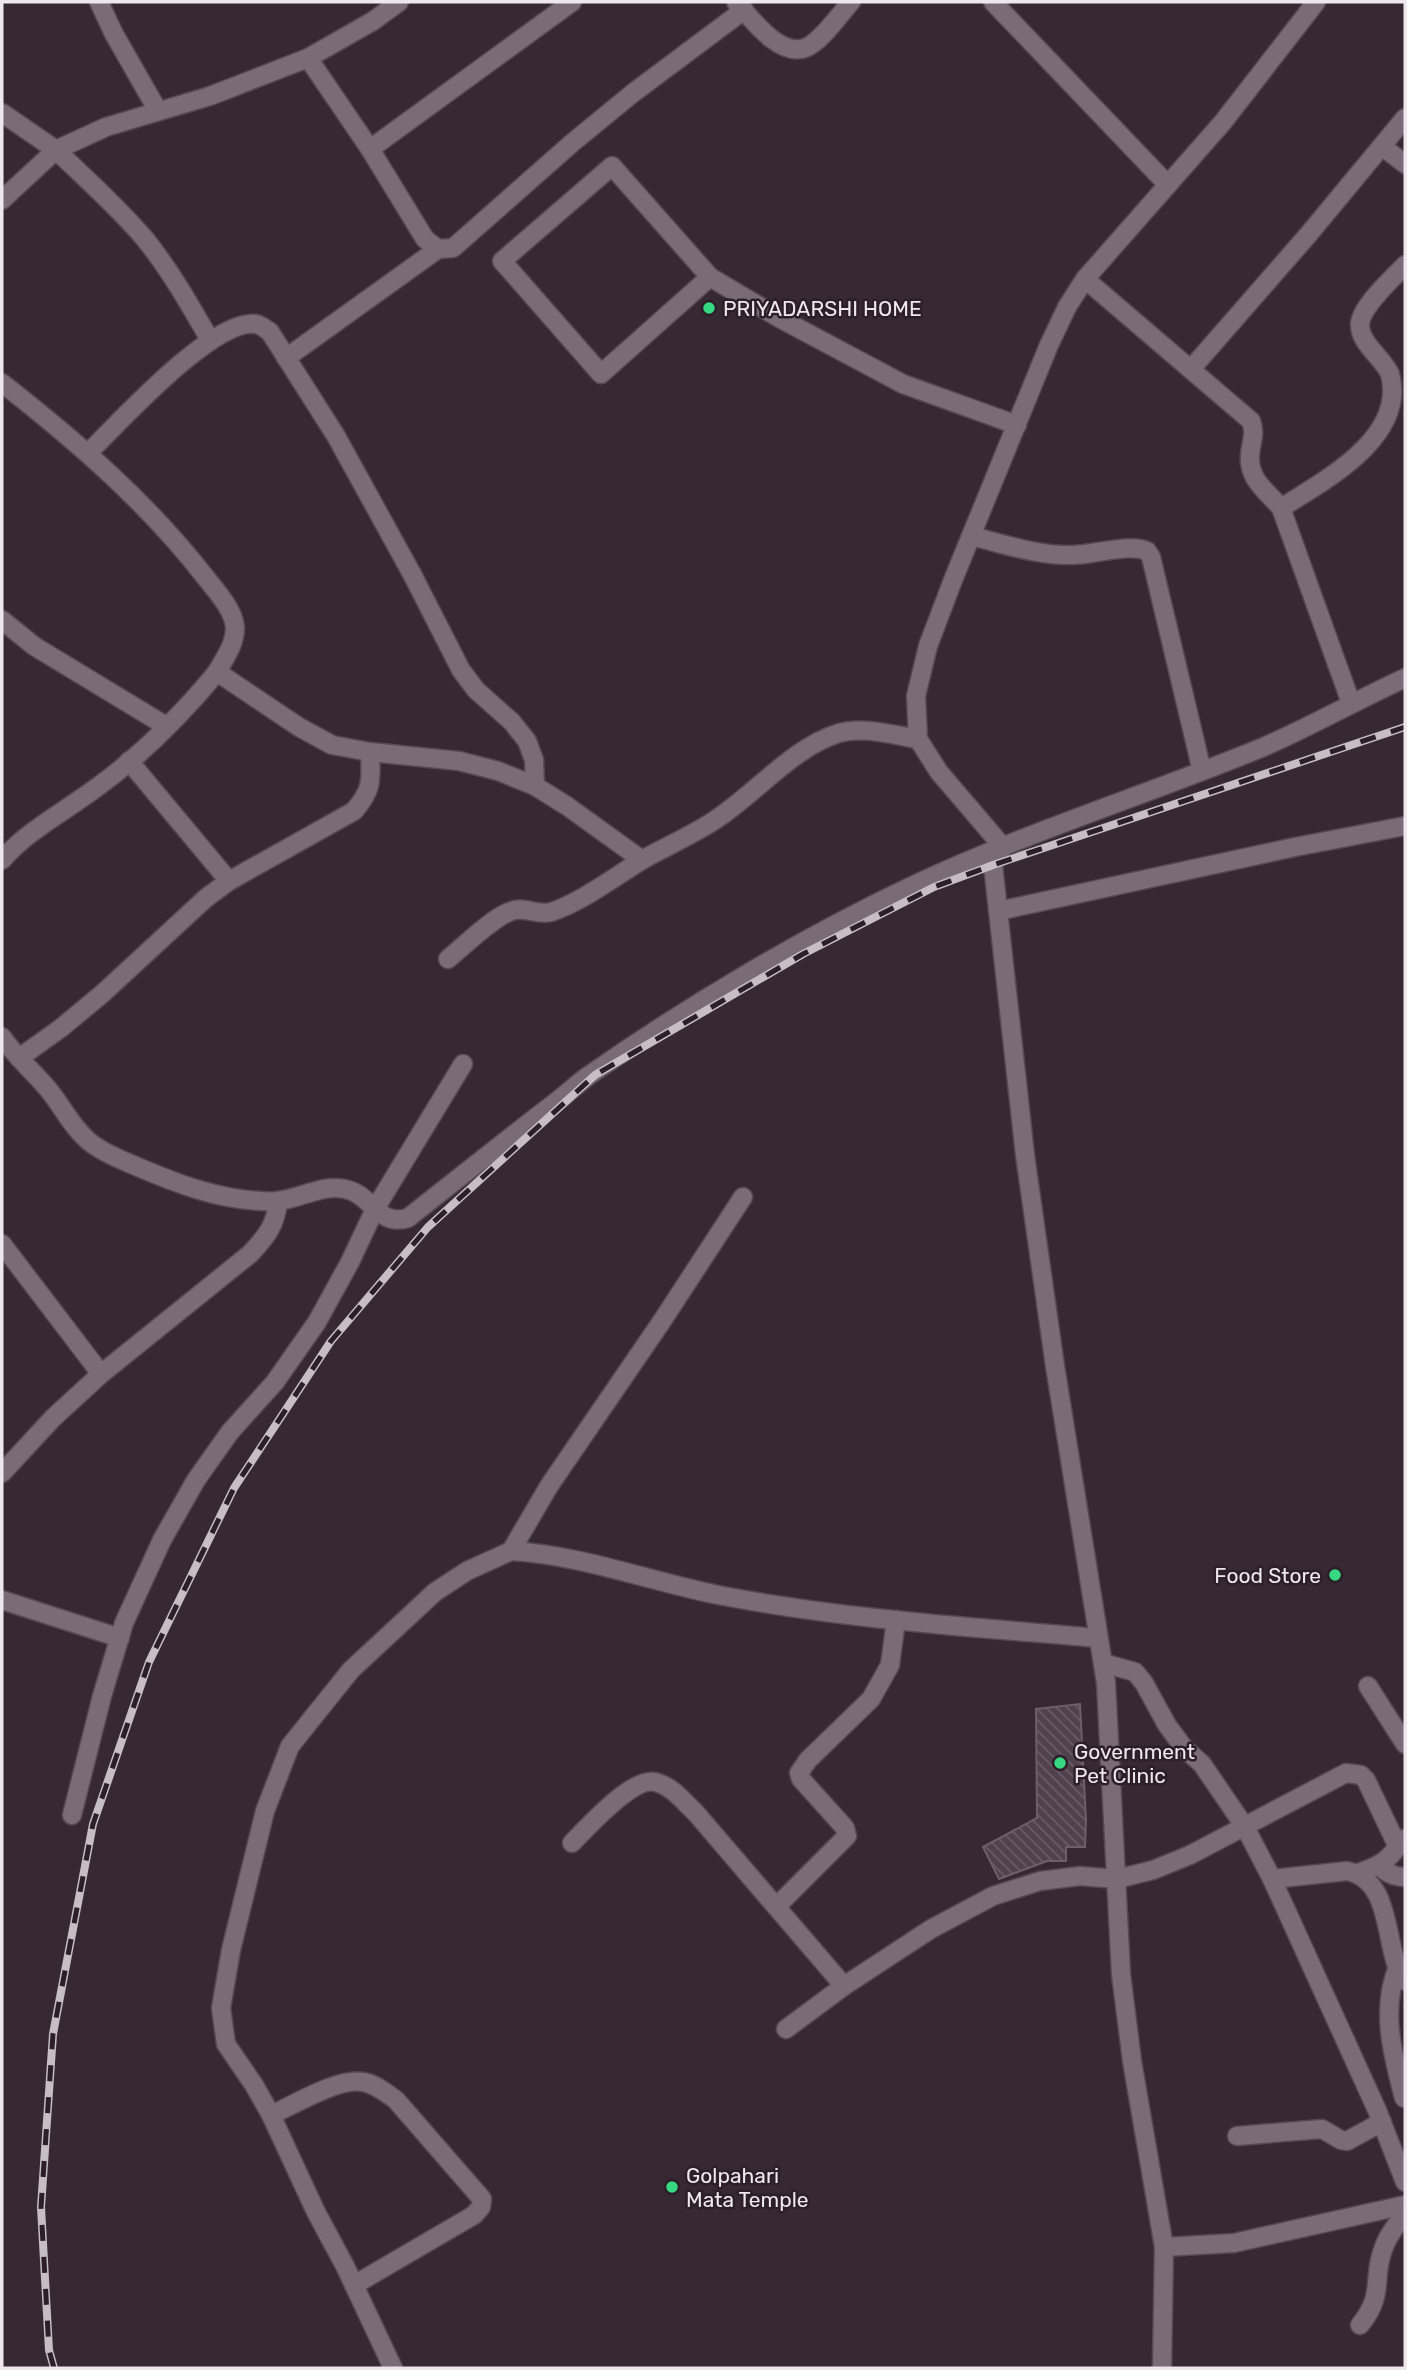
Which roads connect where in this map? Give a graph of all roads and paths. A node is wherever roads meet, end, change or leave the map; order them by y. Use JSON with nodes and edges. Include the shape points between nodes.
{"nodes":[{"id":1,"x":99,"y":2,"type":"edge"},
{"id":2,"x":399,"y":2,"type":"edge"},
{"id":3,"x":572,"y":2,"type":"edge"},
{"id":4,"x":851,"y":2,"type":"edge"},
{"id":5,"x":993,"y":2,"type":"edge"},
{"id":6,"x":1316,"y":2,"type":"edge"},
{"id":7,"x":740,"y":6,"type":"edge"},
{"id":8,"x":308,"y":58,"type":"junction"},
{"id":9,"x":158,"y":111,"type":"junction"},
{"id":10,"x":2,"y":113,"type":"edge"},
{"id":11,"x":1405,"y":118,"type":"edge"},
{"id":12,"x":1383,"y":147,"type":"junction"},
{"id":13,"x":370,"y":149,"type":"junction"},
{"id":14,"x":56,"y":150,"type":"junction"},
{"id":15,"x":1405,"y":164,"type":"edge"},
{"id":16,"x":1168,"y":185,"type":"junction"},
{"id":17,"x":2,"y":200,"type":"edge"},
{"id":18,"x":438,"y":249,"type":"junction"},
{"id":19,"x":1405,"y":265,"type":"edge"},
{"id":20,"x":710,"y":277,"type":"junction"},
{"id":21,"x":1085,"y":279,"type":"junction"},
{"id":22,"x":210,"y":340,"type":"junction"},
{"id":23,"x":286,"y":358,"type":"junction"},
{"id":24,"x":1191,"y":369,"type":"junction"},
{"id":25,"x":2,"y":383,"type":"edge"},
{"id":26,"x":1017,"y":425,"type":"junction"},
{"id":27,"x":88,"y":453,"type":"junction"},
{"id":28,"x":1281,"y":508,"type":"junction"},
{"id":29,"x":971,"y":536,"type":"junction"},
{"id":30,"x":2,"y":620,"type":"edge"},
{"id":31,"x":217,"y":672,"type":"junction"},
{"id":32,"x":1405,"y":678,"type":"edge"},
{"id":33,"x":1351,"y":703,"type":"junction"},
{"id":34,"x":166,"y":726,"type":"junction"},
{"id":35,"x":918,"y":738,"type":"junction"},
{"id":36,"x":370,"y":752,"type":"junction"},
{"id":37,"x":129,"y":761,"type":"junction"},
{"id":38,"x":1202,"y":771,"type":"junction"},
{"id":39,"x":535,"y":786,"type":"junction"},
{"id":40,"x":1405,"y":826,"type":"edge"},
{"id":41,"x":1003,"y":847,"type":"junction"},
{"id":42,"x":2,"y":860,"type":"edge"},
{"id":43,"x":642,"y":860,"type":"junction"},
{"id":44,"x":229,"y":881,"type":"junction"},
{"id":45,"x":998,"y":911,"type":"junction"},
{"id":46,"x":448,"y":959,"type":"dead end"},
{"id":47,"x":3,"y":1042,"type":"edge"},
{"id":48,"x":19,"y":1058,"type":"junction"},
{"id":49,"x":463,"y":1064,"type":"dead end"},
{"id":50,"x":743,"y":1197,"type":"dead end"},
{"id":51,"x":278,"y":1201,"type":"junction"},
{"id":52,"x":375,"y":1209,"type":"junction"},
{"id":53,"x":2,"y":1244,"type":"edge"},
{"id":54,"x":101,"y":1374,"type":"junction"},
{"id":55,"x":2,"y":1473,"type":"edge"},
{"id":56,"x":511,"y":1551,"type":"junction"},
{"id":57,"x":2,"y":1600,"type":"edge"},
{"id":58,"x":896,"y":1620,"type":"junction"},
{"id":59,"x":120,"y":1638,"type":"junction"},
{"id":60,"x":1098,"y":1638,"type":"junction"},
{"id":61,"x":1103,"y":1663,"type":"junction"},
{"id":62,"x":1368,"y":1686,"type":"dead end"},
{"id":63,"x":1405,"y":1744,"type":"edge"},
{"id":64,"x":72,"y":1815,"type":"dead end"},
{"id":65,"x":1245,"y":1827,"type":"junction"},
{"id":66,"x":1402,"y":1842,"type":"edge"},
{"id":67,"x":572,"y":1843,"type":"dead end"},
{"id":68,"x":1379,"y":1866,"type":"junction"},
{"id":69,"x":1358,"y":1873,"type":"junction"},
{"id":70,"x":1405,"y":1877,"type":"edge"},
{"id":71,"x":1116,"y":1879,"type":"junction"},
{"id":72,"x":1272,"y":1879,"type":"junction"},
{"id":73,"x":777,"y":1906,"type":"junction"},
{"id":74,"x":1402,"y":1974,"type":"edge"},
{"id":75,"x":844,"y":1986,"type":"junction"},
{"id":76,"x":786,"y":2029,"type":"dead end"},
{"id":77,"x":1405,"y":2097,"type":"edge"},
{"id":78,"x":271,"y":2115,"type":"junction"},
{"id":79,"x":1379,"y":2116,"type":"junction"},
{"id":80,"x":1237,"y":2136,"type":"dead end"},
{"id":81,"x":1405,"y":2182,"type":"edge"},
{"id":82,"x":1405,"y":2205,"type":"edge"},
{"id":83,"x":1405,"y":2214,"type":"edge"},
{"id":84,"x":1164,"y":2248,"type":"junction"},
{"id":85,"x":354,"y":2285,"type":"junction"},
{"id":86,"x":1360,"y":2325,"type":"dead end"},
{"id":87,"x":393,"y":2368,"type":"edge"},
{"id":88,"x":1162,"y":2368,"type":"edge"}],
"edges":[{"from":1,"to":9,"type":"street"},
{"from":2,"to":8,"type":"street"},
{"from":3,"to":13,"type":"street"},
{"from":4,"to":7,"type":"street","via":[[807,48],[792,50],[775,42]]},
{"from":5,"to":16,"type":"street"},
{"from":6,"to":16,"type":"street"},
{"from":7,"to":18,"type":"street","via":[[582,134],[453,248]]},
{"from":8,"to":9,"type":"street"},
{"from":8,"to":13,"type":"street"},
{"from":9,"to":14,"type":"street","via":[[106,127]]},
{"from":10,"to":14,"type":"street"},
{"from":11,"to":12,"type":"street"},
{"from":12,"to":15,"type":"street"},
{"from":12,"to":24,"type":"street"},
{"from":13,"to":18,"type":"street","via":[[425,239]]},
{"from":14,"to":17,"type":"street"},
{"from":14,"to":22,"type":"street","via":[[145,239]]},
{"from":16,"to":21,"type":"street"},
{"from":18,"to":23,"type":"street"},
{"from":19,"to":28,"type":"street","via":[[1370,303],[1359,326],[1390,375],[1395,400],[1390,423],[1363,456]]},
{"from":20,"to":20,"type":"street","via":[[601,374],[502,261],[612,166]]},
{"from":20,"to":26,"type":"street","via":[[903,384]]},
{"from":21,"to":24,"type":"street"},
{"from":21,"to":26,"type":"street","via":[[1054,335]]},
{"from":22,"to":23,"type":"street","via":[[243,325],[258,324],[270,332]]},
{"from":22,"to":27,"type":"street"},
{"from":23,"to":39,"type":"street","via":[[348,457],[461,670],[527,741],[534,760]]},
{"from":24,"to":28,"type":"street","via":[[1251,421],[1252,470],[1258,485]]},
{"from":25,"to":27,"type":"street"},
{"from":26,"to":29,"type":"street"},
{"from":27,"to":31,"type":"street","via":[[186,552],[229,609],[235,627],[232,645]]},
{"from":28,"to":33,"type":"street"},
{"from":29,"to":35,"type":"street","via":[[928,646],[916,696]]},
{"from":29,"to":38,"type":"street","via":[[1070,555],[1135,548],[1147,551]]},
{"from":30,"to":34,"type":"street","via":[[34,646]]},
{"from":31,"to":34,"type":"street"},
{"from":31,"to":36,"type":"street","via":[[332,745]]},
{"from":32,"to":33,"type":"street"},
{"from":33,"to":38,"type":"street","via":[[1305,729]]},
{"from":34,"to":37,"type":"street"},
{"from":35,"to":41,"type":"street","via":[[939,772]]},
{"from":35,"to":43,"type":"street","via":[[860,731],[811,744],[712,822]]},
{"from":36,"to":39,"type":"street","via":[[458,761]]},
{"from":36,"to":44,"type":"street","via":[[371,782],[366,798],[354,811]]},
{"from":37,"to":42,"type":"street"},
{"from":37,"to":44,"type":"street"},
{"from":38,"to":41,"type":"street"},
{"from":39,"to":43,"type":"street"},
{"from":40,"to":45,"type":"street"},
{"from":41,"to":45,"type":"street","via":[[993,865]]},
{"from":41,"to":52,"type":"street","via":[[820,933],[716,994],[586,1078],[408,1218],[397,1222]]},
{"from":43,"to":46,"type":"street","via":[[554,911],[505,913]]},
{"from":44,"to":48,"type":"street","via":[[92,1002]]},
{"from":45,"to":60,"type":"street","via":[[1027,1169]]},
{"from":47,"to":48,"type":"street"},
{"from":48,"to":51,"type":"street","via":[[79,1132],[111,1156],[214,1195]]},
{"from":49,"to":52,"type":"street"},
{"from":50,"to":56,"type":"street","via":[[549,1486]]},
{"from":51,"to":52,"type":"street","via":[[330,1187],[347,1189]]},
{"from":51,"to":54,"type":"street","via":[[270,1233],[250,1254]]},
{"from":52,"to":59,"type":"street","via":[[317,1322],[196,1480],[162,1540]]},
{"from":53,"to":54,"type":"street"},
{"from":54,"to":55,"type":"street"},
{"from":56,"to":58,"type":"street","via":[[547,1553],[719,1595]]},
{"from":56,"to":78,"type":"street","via":[[467,1571],[396,1626],[351,1670],[290,1746],[265,1811],[221,2008],[226,2044]]},
{"from":57,"to":59,"type":"street"},
{"from":58,"to":60,"type":"street"},
{"from":58,"to":73,"type":"street","via":[[890,1665],[872,1699],[799,1773],[847,1836]]},
{"from":59,"to":64,"type":"street"},
{"from":60,"to":61,"type":"street"},
{"from":61,"to":65,"type":"street","via":[[1135,1672],[1167,1725],[1202,1764]]},
{"from":61,"to":71,"type":"street"},
{"from":62,"to":63,"type":"street"},
{"from":65,"to":66,"type":"street","via":[[1353,1773],[1366,1780]]},
{"from":65,"to":71,"type":"street","via":[[1153,1870]]},
{"from":65,"to":72,"type":"street"},
{"from":66,"to":68,"type":"street"},
{"from":67,"to":73,"type":"street","via":[[626,1793],[653,1782],[671,1789],[695,1812]]},
{"from":68,"to":69,"type":"street"},
{"from":68,"to":70,"type":"street"},
{"from":69,"to":72,"type":"street"},
{"from":69,"to":74,"type":"street","via":[[1374,1890]]},
{"from":71,"to":75,"type":"street","via":[[1080,1876],[1040,1881],[993,1896],[931,1929]]},
{"from":71,"to":84,"type":"street","via":[[1132,2061]]},
{"from":72,"to":79,"type":"street"},
{"from":73,"to":75,"type":"street"},
{"from":74,"to":77,"type":"street","via":[[1391,1990],[1391,2042]]},
{"from":75,"to":76,"type":"street"},
{"from":77,"to":79,"type":"street"},
{"from":78,"to":85,"type":"street"},
{"from":78,"to":85,"type":"street","via":[[344,2082],[373,2085],[396,2100],[482,2199],[474,2215]]},
{"from":79,"to":80,"type":"street","via":[[1347,2141],[1322,2129]]},
{"from":79,"to":81,"type":"street"},
{"from":82,"to":84,"type":"street","via":[[1246,2241]]},
{"from":83,"to":86,"type":"street","via":[[1384,2247],[1375,2300]]},
{"from":84,"to":88,"type":"street"},
{"from":85,"to":87,"type":"street"}]}
